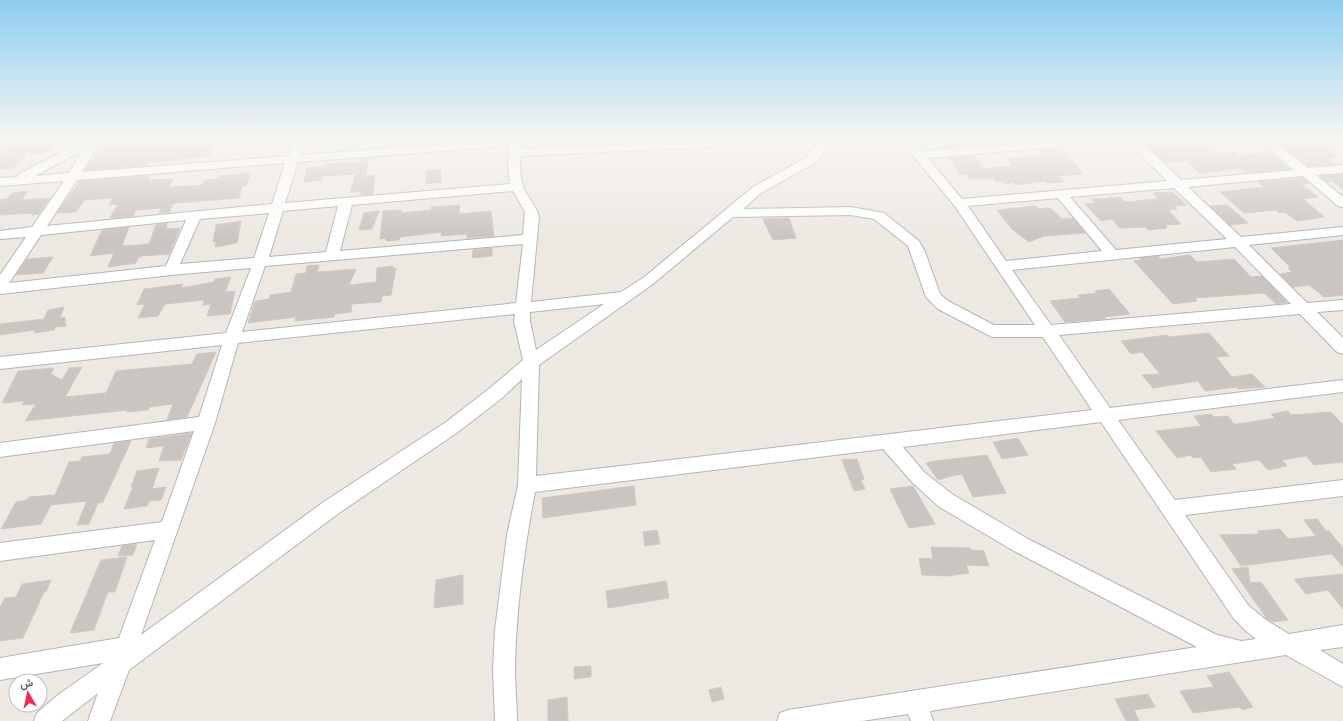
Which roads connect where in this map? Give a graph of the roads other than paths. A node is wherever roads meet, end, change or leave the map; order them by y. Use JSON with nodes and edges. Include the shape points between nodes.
{"nodes":[{"id":1,"x":35,"y":171,"type":"edge"},
{"id":2,"x":77,"y":171,"type":"edge"},
{"id":3,"x":143,"y":171,"type":"edge"},
{"id":4,"x":289,"y":171,"type":"edge"},
{"id":5,"x":514,"y":171,"type":"edge"},
{"id":6,"x":793,"y":171,"type":"edge"},
{"id":7,"x":932,"y":171,"type":"edge"},
{"id":8,"x":1165,"y":171,"type":"edge"},
{"id":9,"x":1302,"y":171,"type":"edge"},
{"id":10,"x":1327,"y":171,"type":"edge"},
{"id":11,"x":1305,"y":173,"type":"junction"},
{"id":12,"x":74,"y":176,"type":"junction"},
{"id":13,"x":17,"y":180,"type":"junction"},
{"id":14,"x":0,"y":182,"type":"edge"},
{"id":15,"x":1177,"y":183,"type":"junction"},
{"id":16,"x":517,"y":187,"type":"junction"},
{"id":17,"x":0,"y":189,"type":"edge"},
{"id":18,"x":1060,"y":193,"type":"junction"},
{"id":19,"x":346,"y":202,"type":"junction"},
{"id":20,"x":959,"y":203,"type":"junction"},
{"id":21,"x":1343,"y":203,"type":"edge"},
{"id":22,"x":278,"y":208,"type":"junction"},
{"id":23,"x":728,"y":213,"type":"junction"},
{"id":24,"x":195,"y":215,"type":"junction"},
{"id":25,"x":1343,"y":231,"type":"edge"},
{"id":26,"x":35,"y":232,"type":"junction"},
{"id":27,"x":0,"y":235,"type":"edge"},
{"id":28,"x":530,"y":239,"type":"junction"},
{"id":29,"x":1237,"y":241,"type":"junction"},
{"id":30,"x":1113,"y":255,"type":"junction"},
{"id":31,"x":332,"y":256,"type":"junction"},
{"id":32,"x":260,"y":262,"type":"junction"},
{"id":33,"x":1003,"y":266,"type":"junction"},
{"id":34,"x":171,"y":270,"type":"junction"},
{"id":35,"x":0,"y":288,"type":"edge"},
{"id":36,"x":627,"y":296,"type":"junction"},
{"id":37,"x":1343,"y":305,"type":"edge"},
{"id":38,"x":525,"y":308,"type":"junction"},
{"id":39,"x":1305,"y":309,"type":"junction"},
{"id":40,"x":1046,"y":331,"type":"junction"},
{"id":41,"x":232,"y":338,"type":"junction"},
{"id":42,"x":1343,"y":348,"type":"edge"},
{"id":43,"x":531,"y":362,"type":"junction"},
{"id":44,"x":0,"y":363,"type":"edge"},
{"id":45,"x":1343,"y":386,"type":"edge"},
{"id":46,"x":1104,"y":416,"type":"junction"},
{"id":47,"x":206,"y":424,"type":"junction"},
{"id":48,"x":887,"y":440,"type":"junction"},
{"id":49,"x":0,"y":450,"type":"edge"},
{"id":50,"x":528,"y":485,"type":"junction"},
{"id":51,"x":1342,"y":489,"type":"edge"},
{"id":52,"x":1169,"y":509,"type":"junction"},
{"id":53,"x":169,"y":530,"type":"junction"},
{"id":54,"x":0,"y":552,"type":"edge"},
{"id":55,"x":1343,"y":636,"type":"edge"},
{"id":56,"x":1289,"y":646,"type":"junction"},
{"id":57,"x":1244,"y":652,"type":"junction"},
{"id":58,"x":122,"y":656,"type":"junction"},
{"id":59,"x":0,"y":669,"type":"edge"},
{"id":60,"x":1343,"y":676,"type":"edge"},
{"id":61,"x":918,"y":712,"type":"edge"},
{"id":62,"x":45,"y":721,"type":"edge"},
{"id":63,"x":99,"y":721,"type":"edge"},
{"id":64,"x":506,"y":721,"type":"edge"},
{"id":65,"x":788,"y":721,"type":"edge"}],
"edges":[{"from":1,"to":13,"type":"street"},
{"from":2,"to":12,"type":"street"},
{"from":3,"to":12,"type":"street"},
{"from":4,"to":22,"type":"street"},
{"from":5,"to":16,"type":"street"},
{"from":6,"to":23,"type":"street","via":[[758,190]]},
{"from":7,"to":20,"type":"street"},
{"from":8,"to":15,"type":"street"},
{"from":9,"to":11,"type":"street"},
{"from":10,"to":11,"type":"street"},
{"from":11,"to":15,"type":"street"},
{"from":11,"to":21,"type":"street"},
{"from":12,"to":13,"type":"street"},
{"from":12,"to":26,"type":"street"},
{"from":13,"to":14,"type":"street"},
{"from":13,"to":17,"type":"street"},
{"from":15,"to":18,"type":"street"},
{"from":15,"to":29,"type":"street"},
{"from":16,"to":19,"type":"street"},
{"from":16,"to":28,"type":"street","via":[[532,211]]},
{"from":18,"to":20,"type":"street"},
{"from":18,"to":30,"type":"street"},
{"from":19,"to":22,"type":"street"},
{"from":19,"to":31,"type":"street"},
{"from":20,"to":33,"type":"street"},
{"from":22,"to":24,"type":"street"},
{"from":22,"to":32,"type":"street"},
{"from":23,"to":36,"type":"street","via":[[672,262]]},
{"from":23,"to":40,"type":"street","via":[[851,211],[868,212],[879,216],[914,244],[933,298],[938,302],[992,331]]},
{"from":24,"to":26,"type":"street"},
{"from":24,"to":34,"type":"street"},
{"from":25,"to":29,"type":"street"},
{"from":26,"to":27,"type":"street"},
{"from":26,"to":35,"type":"street"},
{"from":28,"to":31,"type":"street"},
{"from":28,"to":38,"type":"street"},
{"from":29,"to":30,"type":"street"},
{"from":29,"to":39,"type":"street"},
{"from":30,"to":33,"type":"street"},
{"from":31,"to":32,"type":"street"},
{"from":32,"to":34,"type":"street"},
{"from":32,"to":41,"type":"street"},
{"from":33,"to":40,"type":"street"},
{"from":34,"to":35,"type":"street"},
{"from":36,"to":38,"type":"street"},
{"from":36,"to":43,"type":"street"},
{"from":37,"to":39,"type":"street"},
{"from":38,"to":41,"type":"street"},
{"from":38,"to":43,"type":"street","via":[[522,321]]},
{"from":39,"to":40,"type":"street"},
{"from":39,"to":42,"type":"street"},
{"from":40,"to":46,"type":"street"},
{"from":41,"to":44,"type":"street"},
{"from":41,"to":47,"type":"street"},
{"from":43,"to":50,"type":"street"},
{"from":43,"to":58,"type":"street","via":[[452,427],[332,507]]},
{"from":45,"to":46,"type":"street"},
{"from":46,"to":48,"type":"street"},
{"from":46,"to":52,"type":"street"},
{"from":47,"to":49,"type":"street"},
{"from":47,"to":53,"type":"street"},
{"from":48,"to":50,"type":"street"},
{"from":48,"to":57,"type":"street","via":[[918,477],[945,500],[1021,546],[1190,633],[1216,645]]},
{"from":50,"to":64,"type":"street","via":[[518,535],[506,630]]},
{"from":51,"to":52,"type":"street"},
{"from":52,"to":56,"type":"street","via":[[1246,618]]},
{"from":53,"to":54,"type":"street"},
{"from":53,"to":58,"type":"street"},
{"from":55,"to":56,"type":"street"},
{"from":56,"to":57,"type":"street"},
{"from":56,"to":60,"type":"street"},
{"from":57,"to":61,"type":"street"},
{"from":58,"to":59,"type":"street"},
{"from":58,"to":62,"type":"street"},
{"from":58,"to":63,"type":"street"},
{"from":61,"to":65,"type":"street"}]}
